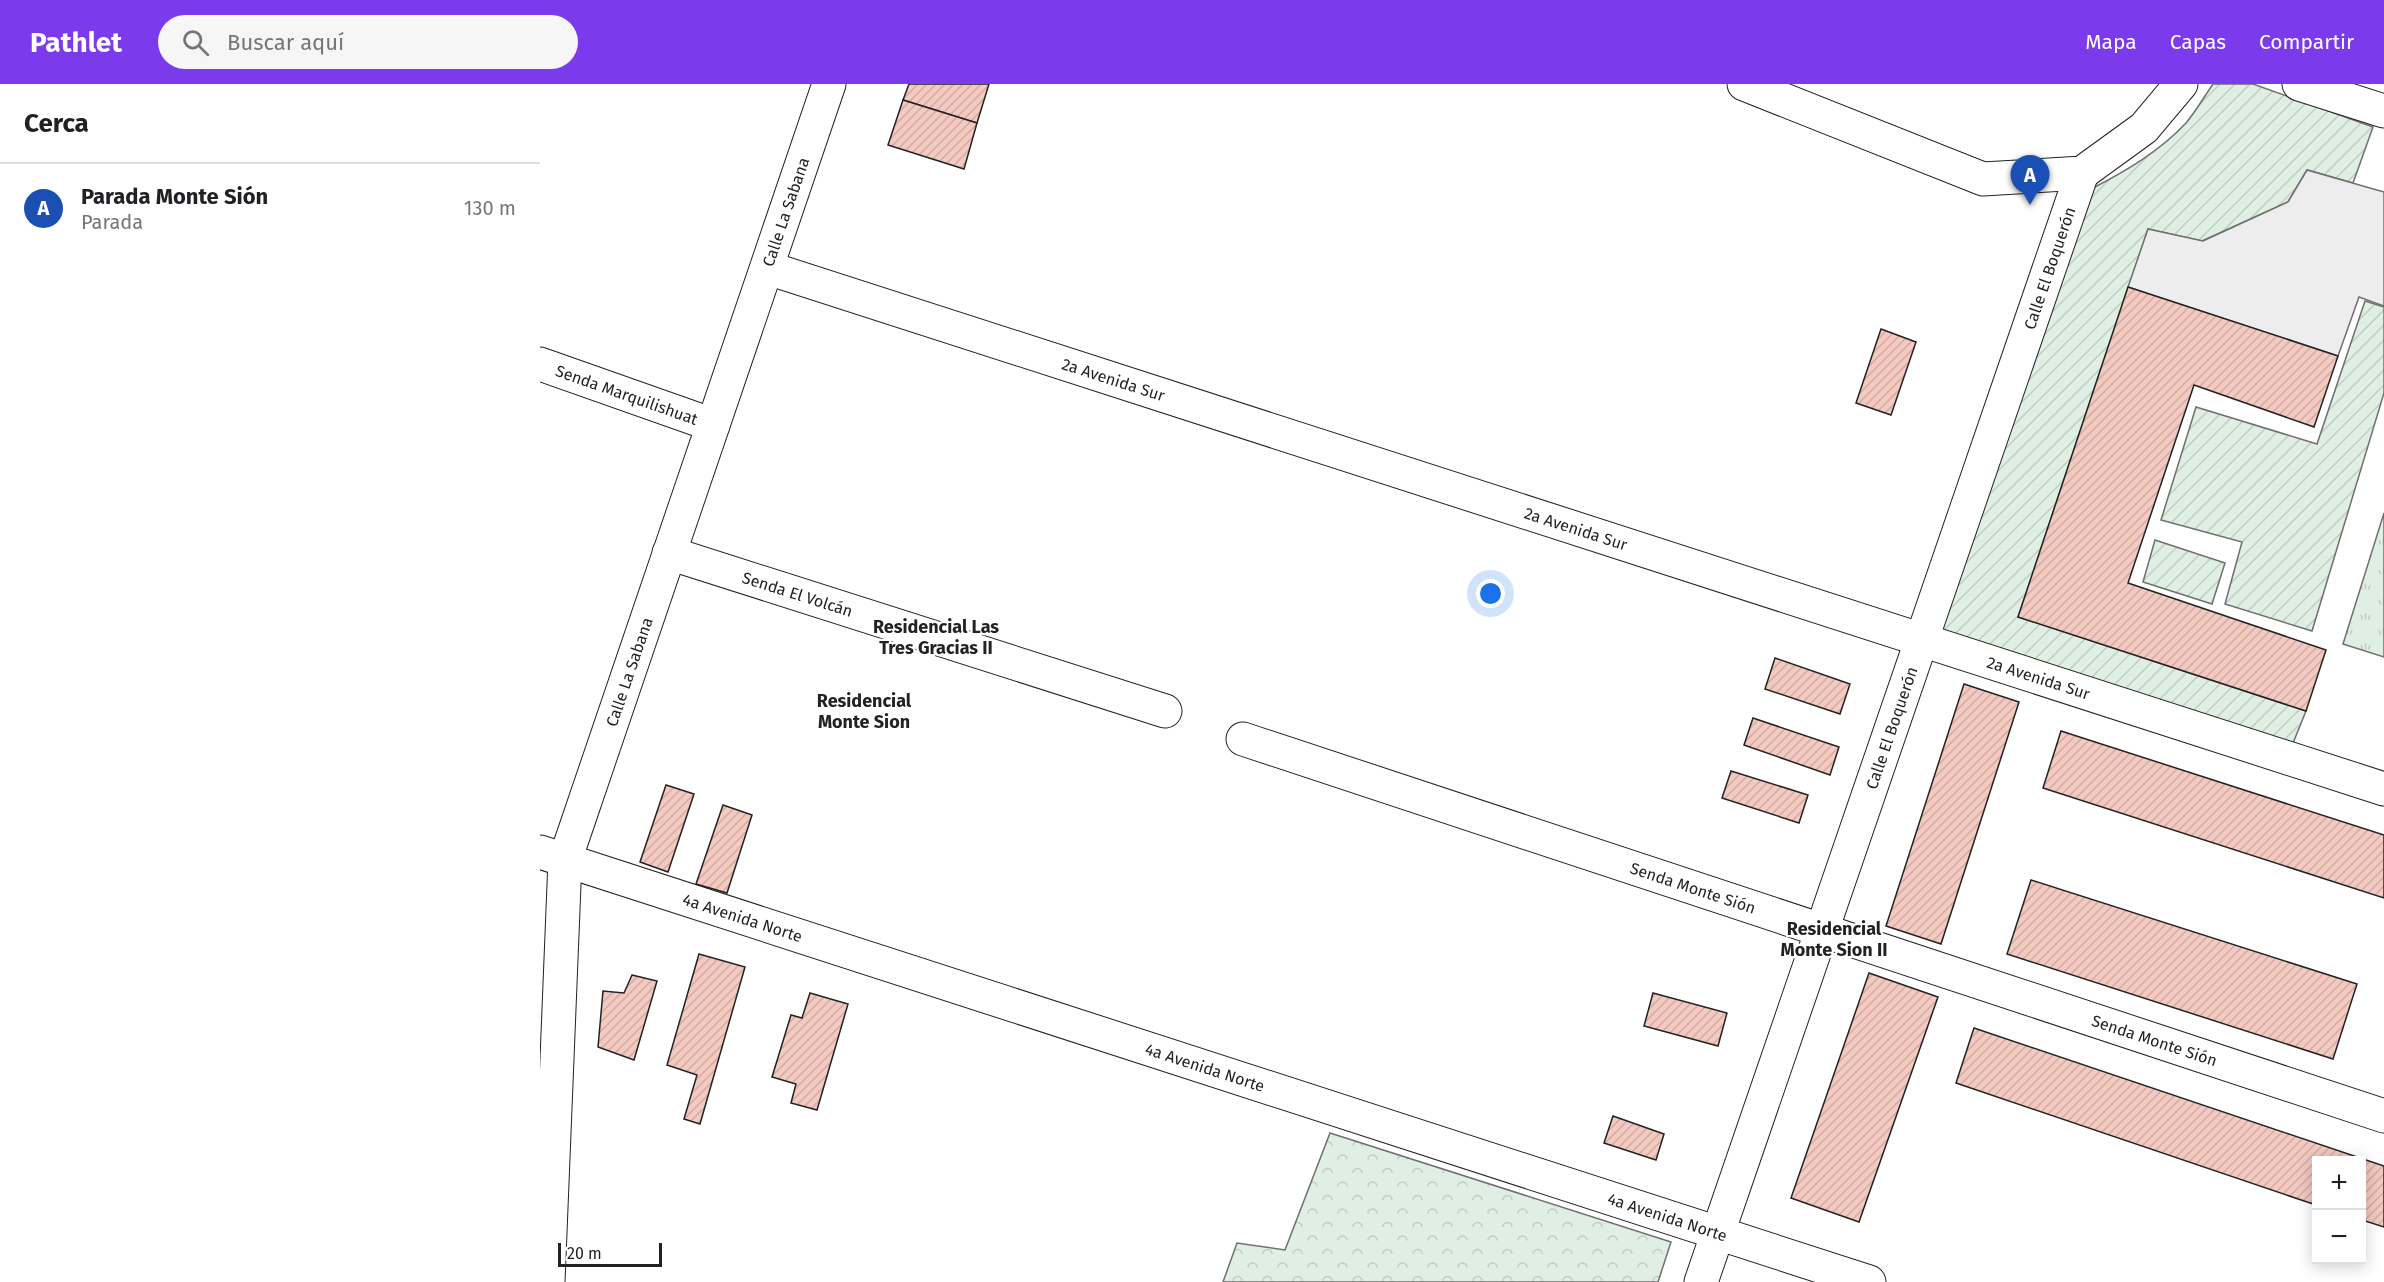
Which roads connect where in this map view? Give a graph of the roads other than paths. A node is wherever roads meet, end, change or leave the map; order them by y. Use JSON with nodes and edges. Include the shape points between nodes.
{"nodes":[{"id":1,"x":829,"y":84,"type":"edge"},
{"id":2,"x":1744,"y":84,"type":"edge"},
{"id":3,"x":2181,"y":84,"type":"edge"},
{"id":4,"x":2299,"y":84,"type":"edge"},
{"id":5,"x":2384,"y":111,"type":"edge"},
{"id":6,"x":2082,"y":173,"type":"junction"},
{"id":7,"x":768,"y":268,"type":"junction"},
{"id":8,"x":540,"y":364,"type":"edge"},
{"id":9,"x":712,"y":424,"type":"junction"},
{"id":10,"x":669,"y":553,"type":"junction"},
{"id":11,"x":1922,"y":638,"type":"junction"},
{"id":12,"x":1165,"y":711,"type":"dead end"},
{"id":13,"x":1243,"y":739,"type":"dead end"},
{"id":14,"x":2384,"y":789,"type":"edge"},
{"id":15,"x":552,"y":856,"type":"edge"},
{"id":16,"x":1821,"y":929,"type":"junction"},
{"id":17,"x":2384,"y":1116,"type":"edge"},
{"id":18,"x":1718,"y":1233,"type":"junction"},
{"id":19,"x":548,"y":1282,"type":"edge"},
{"id":20,"x":1701,"y":1282,"type":"edge"},
{"id":21,"x":1869,"y":1282,"type":"edge"}],
"edges":[{"from":1,"to":7,"type":"street","name":"Calle La Sabana"},
{"from":2,"to":6,"type":"street","via":[[1983,179]]},
{"from":3,"to":6,"type":"street","via":[[2145,128]]},
{"from":4,"to":5,"type":"street"},
{"from":6,"to":11,"type":"street","name":"Calle El Boquerón"},
{"from":7,"to":9,"type":"street","name":"Calle La Sabana"},
{"from":7,"to":11,"type":"street","name":"2a Avenida Sur"},
{"from":8,"to":9,"type":"street","name":"Senda Marquilishuat"},
{"from":9,"to":10,"type":"street","name":"Calle La Sabana"},
{"from":10,"to":12,"type":"street","name":"Senda El Volcán"},
{"from":10,"to":15,"type":"street","name":"Calle La Sabana"},
{"from":11,"to":14,"type":"street","name":"2a Avenida Sur"},
{"from":11,"to":16,"type":"street","name":"Calle El Boquerón"},
{"from":13,"to":16,"type":"street","name":"Senda Monte Sión"},
{"from":15,"to":18,"type":"street","name":"4a Avenida Norte"},
{"from":15,"to":19,"type":"street","name":"Calle La Sabana"},
{"from":16,"to":17,"type":"street","name":"Senda Monte Sión"},
{"from":16,"to":18,"type":"street","name":"Calle El Boquerón"},
{"from":18,"to":20,"type":"street","name":"Calle El Boquerón"},
{"from":18,"to":21,"type":"street","name":"4a Avenida Norte"}]}
